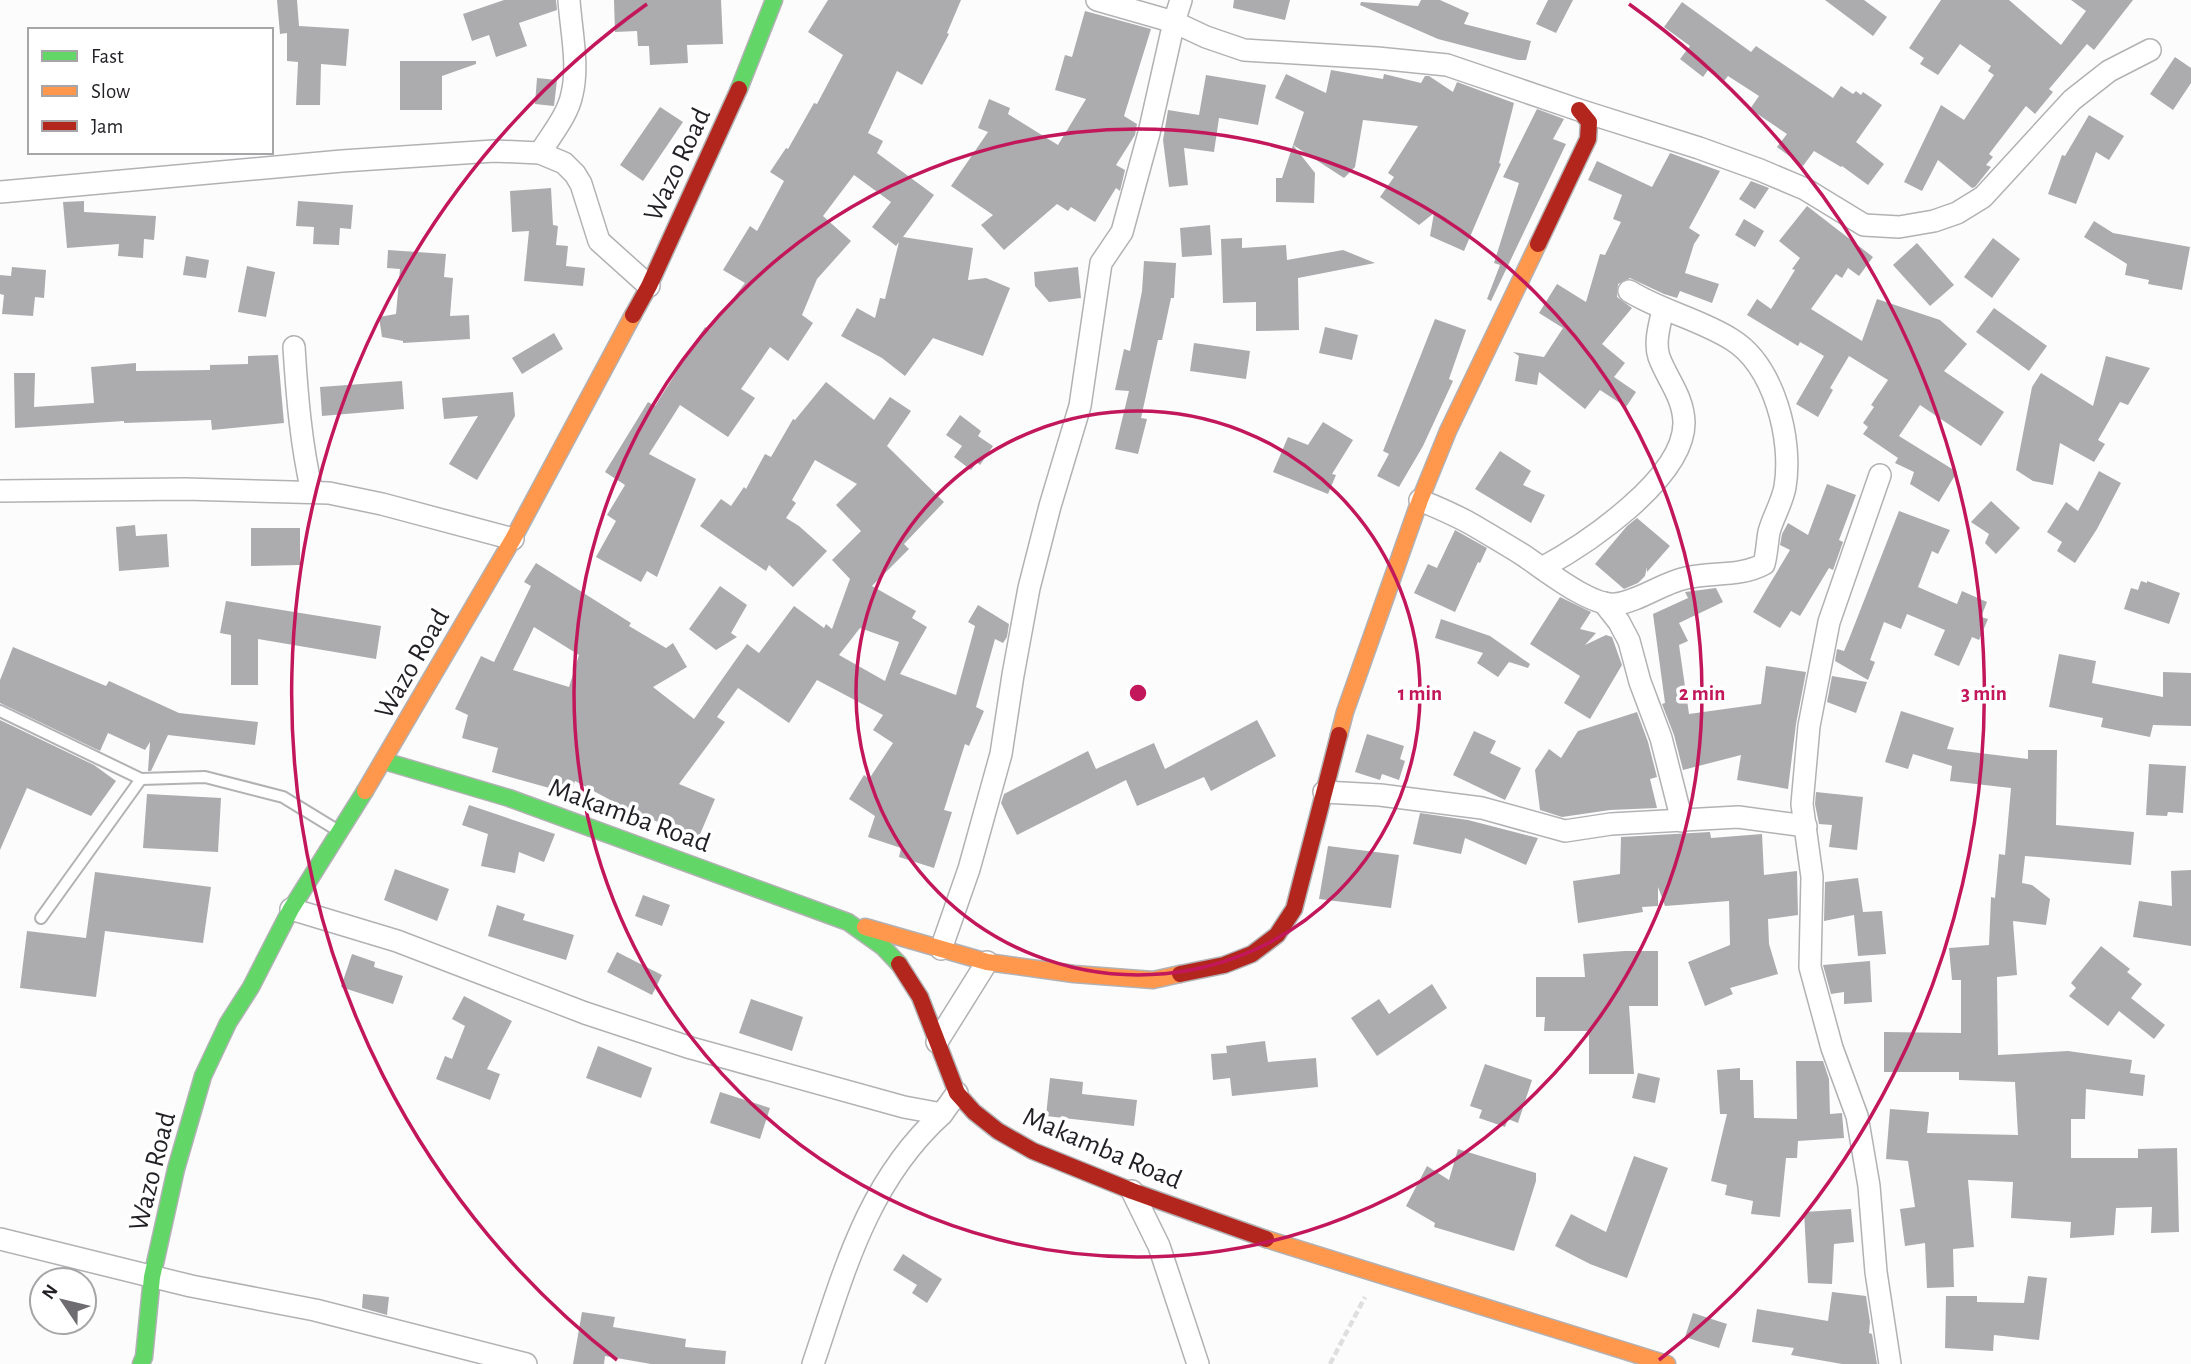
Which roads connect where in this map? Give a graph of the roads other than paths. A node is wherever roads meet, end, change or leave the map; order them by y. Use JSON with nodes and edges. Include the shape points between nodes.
{"nodes":[{"id":1,"x":569,"y":0,"type":"edge"},
{"id":2,"x":774,"y":0,"type":"edge"},
{"id":3,"x":1097,"y":0,"type":"edge"},
{"id":4,"x":1181,"y":0,"type":"edge"},
{"id":5,"x":1174,"y":22,"type":"junction"},
{"id":6,"x":2150,"y":50,"type":"dead end"},
{"id":7,"x":1579,"y":110,"type":"junction"},
{"id":8,"x":540,"y":153,"type":"junction"},
{"id":9,"x":0,"y":192,"type":"edge"},
{"id":10,"x":649,"y":286,"type":"junction"},
{"id":11,"x":1629,"y":291,"type":"dead end"},
{"id":12,"x":1662,"y":309,"type":"junction"},
{"id":13,"x":294,"y":347,"type":"dead end"},
{"id":14,"x":1880,"y":475,"type":"dead end"},
{"id":15,"x":0,"y":491,"type":"edge"},
{"id":16,"x":312,"y":492,"type":"junction"},
{"id":17,"x":1420,"y":500,"type":"junction"},
{"id":18,"x":513,"y":539,"type":"junction"},
{"id":19,"x":1542,"y":568,"type":"junction"},
{"id":20,"x":1604,"y":603,"type":"junction"},
{"id":21,"x":0,"y":711,"type":"edge"},
{"id":22,"x":384,"y":761,"type":"junction"},
{"id":23,"x":141,"y":779,"type":"junction"},
{"id":24,"x":1324,"y":792,"type":"junction"},
{"id":25,"x":1682,"y":821,"type":"junction"},
{"id":26,"x":1806,"y":826,"type":"junction"},
{"id":27,"x":339,"y":831,"type":"junction"},
{"id":28,"x":291,"y":909,"type":"junction"},
{"id":29,"x":41,"y":918,"type":"dead end"},
{"id":30,"x":848,"y":922,"type":"junction"},
{"id":31,"x":941,"y":949,"type":"junction"},
{"id":32,"x":987,"y":961,"type":"junction"},
{"id":33,"x":937,"y":1042,"type":"junction"},
{"id":34,"x":957,"y":1093,"type":"junction"},
{"id":35,"x":942,"y":1114,"type":"junction"},
{"id":36,"x":1132,"y":1191,"type":"junction"},
{"id":37,"x":0,"y":1239,"type":"edge"},
{"id":38,"x":152,"y":1277,"type":"junction"},
{"id":39,"x":141,"y":1364,"type":"edge"},
{"id":40,"x":526,"y":1364,"type":"edge"},
{"id":41,"x":813,"y":1364,"type":"edge"},
{"id":42,"x":1198,"y":1364,"type":"edge"},
{"id":43,"x":1667,"y":1364,"type":"edge"},
{"id":44,"x":1890,"y":1364,"type":"edge"}],
"edges":[{"from":1,"to":8,"type":"street","via":[[572,95]]},
{"from":2,"to":10,"type":"street","name":"Wazo Road","via":[[736,96]]},
{"from":3,"to":5,"type":"street"},
{"from":4,"to":5,"type":"street"},
{"from":5,"to":7,"type":"street","via":[[1244,50],[1447,65]]},
{"from":5,"to":31,"type":"street","via":[[1122,232],[1101,263],[1080,406],[1029,588],[1001,754],[970,869]]},
{"from":6,"to":7,"type":"street","via":[[2109,71],[2073,100],[1983,197],[1957,213],[1899,227],[1864,225],[1805,189],[1760,170]]},
{"from":7,"to":17,"type":"street","via":[[1589,122],[1588,139],[1448,431]]},
{"from":8,"to":9,"type":"street","via":[[494,151],[342,161]]},
{"from":8,"to":10,"type":"street","via":[[564,163],[575,174],[599,241]]},
{"from":10,"to":18,"type":"street","name":"Wazo Road"},
{"from":11,"to":12,"type":"street"},
{"from":12,"to":19,"type":"street","via":[[1657,342],[1659,357],[1679,395],[1684,423],[1679,446],[1646,494],[1577,548]]},
{"from":12,"to":20,"type":"street","via":[[1732,339],[1750,354],[1782,420],[1787,446],[1785,488],[1772,520],[1764,564],[1739,573],[1686,578],[1617,604]]},
{"from":13,"to":16,"type":"street","via":[[303,456]]},
{"from":14,"to":26,"type":"street","via":[[1829,622],[1809,726],[1802,803]]},
{"from":15,"to":16,"type":"street"},
{"from":16,"to":18,"type":"street","via":[[382,503]]},
{"from":17,"to":19,"type":"street","via":[[1473,525]]},
{"from":17,"to":24,"type":"street","via":[[1363,654]]},
{"from":18,"to":22,"type":"street","name":"Wazo Road"},
{"from":19,"to":20,"type":"street"},
{"from":20,"to":25,"type":"street","via":[[1629,641]]},
{"from":21,"to":23,"type":"lane"},
{"from":22,"to":27,"type":"street","name":"Wazo Road"},
{"from":22,"to":30,"type":"street","name":"Makamba Road","via":[[509,799]]},
{"from":23,"to":27,"type":"lane","via":[[205,777],[283,797]]},
{"from":23,"to":29,"type":"lane"},
{"from":24,"to":25,"type":"street","via":[[1482,808],[1565,831]]},
{"from":24,"to":32,"type":"street","via":[[1294,909],[1277,934],[1252,954],[1224,965],[1153,980]]},
{"from":25,"to":26,"type":"street","via":[[1738,817]]},
{"from":26,"to":44,"type":"street","via":[[1812,877],[1810,967],[1832,1048],[1857,1115]]},
{"from":27,"to":28,"type":"street","name":"Wazo Road"},
{"from":28,"to":35,"type":"street","via":[[397,941],[691,1048]]},
{"from":28,"to":38,"type":"street","name":"Wazo Road","via":[[203,1076],[176,1168]]},
{"from":30,"to":31,"type":"street"},
{"from":30,"to":33,"type":"street","name":"Makamba Road","via":[[904,969]]},
{"from":31,"to":32,"type":"street"},
{"from":32,"to":33,"type":"street"},
{"from":33,"to":34,"type":"street","name":"Makamba Road"},
{"from":34,"to":35,"type":"street"},
{"from":34,"to":36,"type":"street","name":"Makamba Road","via":[[998,1132]]},
{"from":35,"to":41,"type":"street","via":[[900,1159],[872,1203]]},
{"from":36,"to":42,"type":"street","via":[[1158,1246]]},
{"from":36,"to":43,"type":"street","name":"Makamba Road","via":[[1376,1275]]},
{"from":37,"to":38,"type":"street"},
{"from":38,"to":39,"type":"street","name":"Wazo Road"},
{"from":38,"to":40,"type":"street","via":[[315,1310]]}]}
